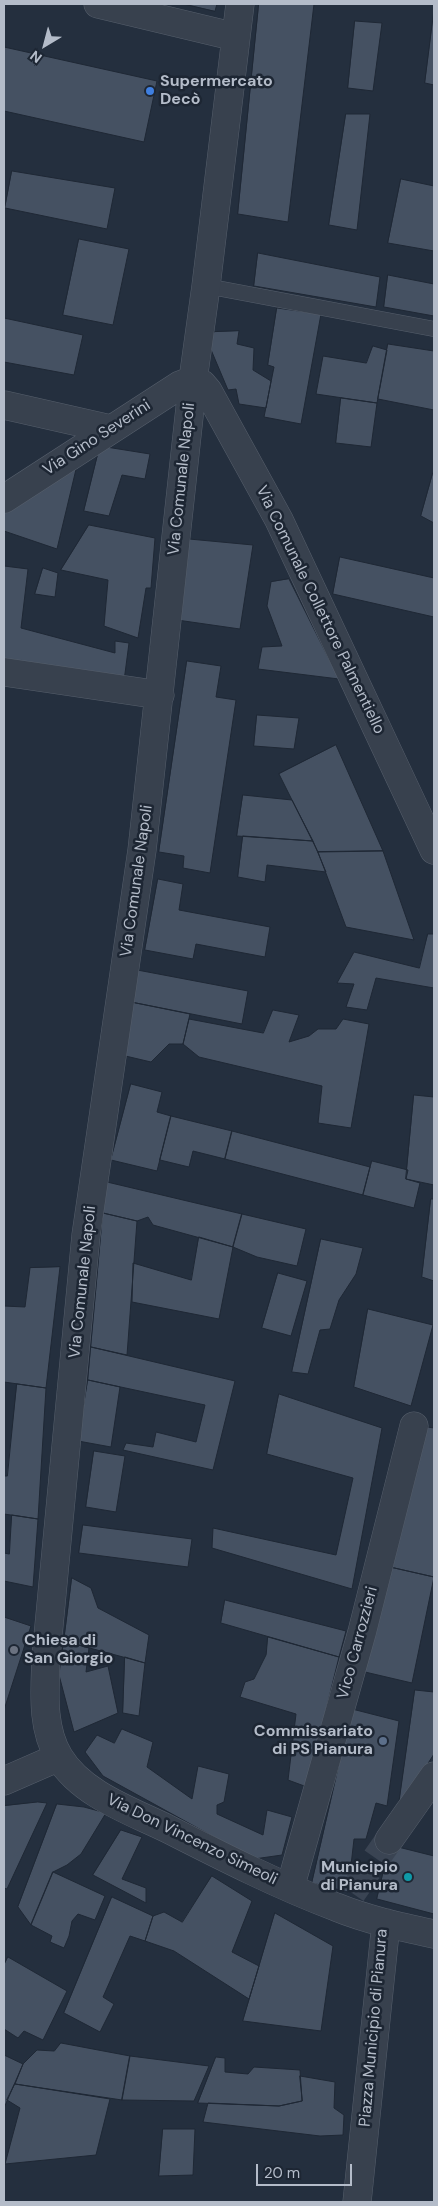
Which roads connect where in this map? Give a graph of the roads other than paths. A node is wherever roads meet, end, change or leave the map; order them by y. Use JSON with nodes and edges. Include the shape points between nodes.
{"nodes":[{"id":1,"x":98,"y":4,"type":"edge"},
{"id":2,"x":240,"y":4,"type":"edge"},
{"id":3,"x":236,"y":37,"type":"junction"},
{"id":4,"x":206,"y":286,"type":"junction"},
{"id":5,"x":434,"y":329,"type":"edge"},
{"id":6,"x":193,"y":380,"type":"junction"},
{"id":7,"x":4,"y":405,"type":"edge"},
{"id":8,"x":110,"y":429,"type":"junction"},
{"id":9,"x":4,"y":499,"type":"edge"},
{"id":10,"x":4,"y":672,"type":"edge"},
{"id":11,"x":160,"y":695,"type":"junction"},
{"id":12,"x":434,"y":850,"type":"edge"},
{"id":13,"x":414,"y":1426,"type":"dead end"},
{"id":14,"x":59,"y":1757,"type":"junction"},
{"id":15,"x":4,"y":1762,"type":"edge"},
{"id":16,"x":434,"y":1776,"type":"edge"},
{"id":17,"x":4,"y":1781,"type":"edge"},
{"id":18,"x":389,"y":1840,"type":"tunnel mouth"},
{"id":19,"x":290,"y":1888,"type":"junction"},
{"id":20,"x":343,"y":1903,"type":"joint"},
{"id":21,"x":386,"y":1923,"type":"junction"},
{"id":22,"x":434,"y":1934,"type":"edge"},
{"id":23,"x":357,"y":2202,"type":"edge"}],
"edges":[{"from":1,"to":3,"type":"street"},
{"from":2,"to":3,"type":"street","name":"Via Comunale Napoli"},
{"from":3,"to":4,"type":"street","name":"Via Comunale Napoli"},
{"from":4,"to":5,"type":"lane"},
{"from":4,"to":6,"type":"street","name":"Via Comunale Napoli"},
{"from":6,"to":8,"type":"street","name":"Via Gino Severini"},
{"from":6,"to":11,"type":"street","name":"Via Comunale Napoli"},
{"from":6,"to":12,"type":"street","name":"Via Comunale Collettore Palmentiello","via":[[208,391],[279,520]]},
{"from":7,"to":8,"type":"street"},
{"from":8,"to":9,"type":"street","name":"Via Gino Severini"},
{"from":10,"to":11,"type":"street"},
{"from":11,"to":14,"type":"street","name":"Via Comunale Napoli","via":[[142,850],[85,1244],[46,1657],[46,1712],[52,1743]]},
{"from":13,"to":19,"type":"street","name":"Vico Carrozzieri","via":[[362,1632]]},
{"from":14,"to":15,"type":"street"},
{"from":14,"to":17,"type":"street"},
{"from":14,"to":19,"type":"street","name":"Via Don Vincenzo Simeoli","via":[[80,1780],[106,1798]]},
{"from":16,"to":18,"type":"street"},
{"from":19,"to":20,"type":"street","name":"Via Don Vincenzo Simeoli"},
{"from":20,"to":21,"type":"street","name":"Piazza Municipio di Pianura"},
{"from":21,"to":22,"type":"street"},
{"from":21,"to":23,"type":"street","name":"Piazza Municipio di Pianura"}]}
